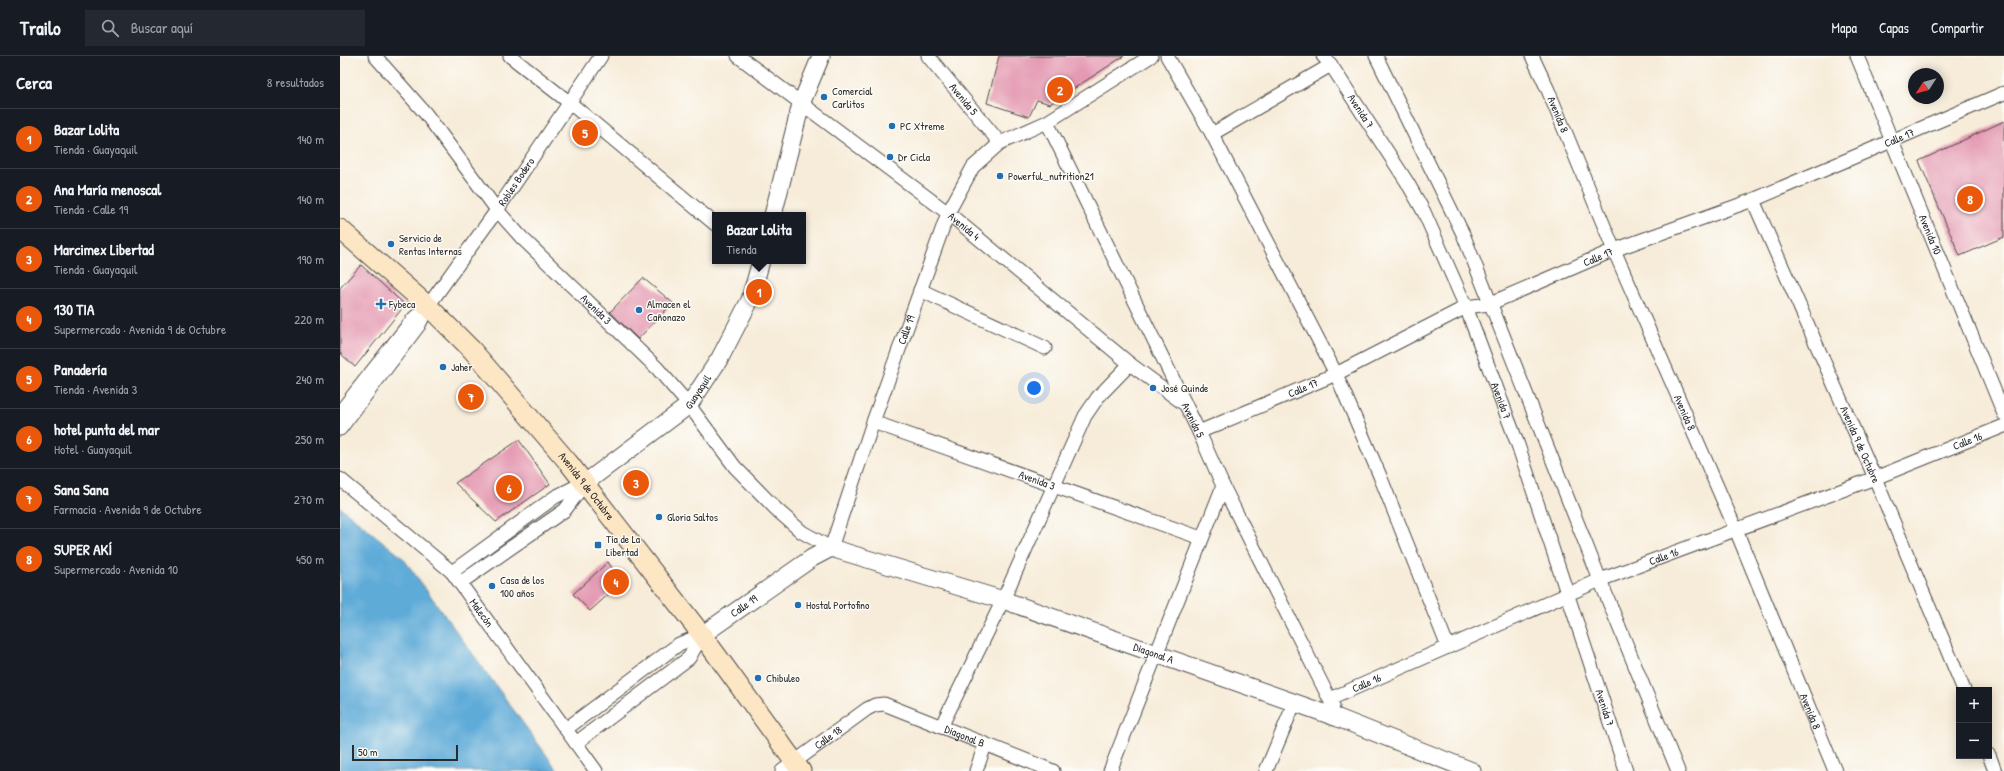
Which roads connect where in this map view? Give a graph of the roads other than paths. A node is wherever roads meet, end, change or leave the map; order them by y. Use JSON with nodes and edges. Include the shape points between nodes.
{"nodes":[{"id":1,"x":375,"y":56,"type":"edge"},
{"id":2,"x":510,"y":56,"type":"edge"},
{"id":3,"x":601,"y":56,"type":"edge"},
{"id":4,"x":738,"y":56,"type":"edge"},
{"id":5,"x":821,"y":56,"type":"edge"},
{"id":6,"x":928,"y":56,"type":"edge"},
{"id":7,"x":1151,"y":56,"type":"edge"},
{"id":8,"x":1167,"y":56,"type":"edge"},
{"id":9,"x":1376,"y":56,"type":"edge"},
{"id":10,"x":1532,"y":56,"type":"edge"},
{"id":11,"x":1857,"y":56,"type":"edge"},
{"id":12,"x":1327,"y":60,"type":"edge"},
{"id":13,"x":2004,"y":93,"type":"edge"},
{"id":14,"x":570,"y":103,"type":"junction"},
{"id":15,"x":801,"y":104,"type":"junction"},
{"id":16,"x":1047,"y":122,"type":"junction"},
{"id":17,"x":1212,"y":134,"type":"junction"},
{"id":18,"x":1892,"y":141,"type":"junction"},
{"id":19,"x":1000,"y":143,"type":"junction"},
{"id":20,"x":1753,"y":200,"type":"junction"},
{"id":21,"x":497,"y":210,"type":"junction"},
{"id":22,"x":774,"y":212,"type":"edge"},
{"id":23,"x":948,"y":213,"type":"junction"},
{"id":24,"x":712,"y":221,"type":"edge"},
{"id":25,"x":340,"y":229,"type":"edge"},
{"id":26,"x":1614,"y":250,"type":"junction"},
{"id":27,"x":759,"y":264,"type":"edge"},
{"id":28,"x":920,"y":290,"type":"junction"},
{"id":29,"x":1489,"y":304,"type":"junction"},
{"id":30,"x":428,"y":306,"type":"junction"},
{"id":31,"x":1466,"y":307,"type":"junction"},
{"id":32,"x":1045,"y":348,"type":"dead end"},
{"id":33,"x":1130,"y":364,"type":"junction"},
{"id":34,"x":1336,"y":374,"type":"junction"},
{"id":35,"x":1184,"y":404,"type":"junction"},
{"id":36,"x":688,"y":405,"type":"junction"},
{"id":37,"x":340,"y":412,"type":"edge"},
{"id":38,"x":2004,"y":414,"type":"edge"},
{"id":39,"x":873,"y":422,"type":"junction"},
{"id":40,"x":2004,"y":426,"type":"edge"},
{"id":41,"x":340,"y":429,"type":"edge"},
{"id":42,"x":1199,"y":432,"type":"junction"},
{"id":43,"x":1875,"y":478,"type":"junction"},
{"id":44,"x":340,"y":479,"type":"edge"},
{"id":45,"x":585,"y":483,"type":"junction"},
{"id":46,"x":1222,"y":486,"type":"junction"},
{"id":47,"x":1054,"y":487,"type":"junction"},
{"id":48,"x":1736,"y":530,"type":"junction"},
{"id":49,"x":1202,"y":538,"type":"junction"},
{"id":50,"x":831,"y":548,"type":"junction"},
{"id":51,"x":452,"y":572,"type":"junction"},
{"id":52,"x":1600,"y":580,"type":"junction"},
{"id":53,"x":460,"y":583,"type":"junction"},
{"id":54,"x":1567,"y":594,"type":"junction"},
{"id":55,"x":1003,"y":600,"type":"junction"},
{"id":56,"x":707,"y":631,"type":"junction"},
{"id":57,"x":1448,"y":646,"type":"junction"},
{"id":58,"x":1156,"y":655,"type":"junction"},
{"id":59,"x":1963,"y":687,"type":"edge"},
{"id":60,"x":1330,"y":699,"type":"junction"},
{"id":61,"x":1294,"y":704,"type":"junction"},
{"id":62,"x":875,"y":705,"type":"joint"},
{"id":63,"x":1338,"y":718,"type":"junction"},
{"id":64,"x":941,"y":727,"type":"junction"},
{"id":65,"x":566,"y":729,"type":"junction"},
{"id":66,"x":576,"y":743,"type":"junction"},
{"id":67,"x":985,"y":745,"type":"junction"},
{"id":68,"x":1990,"y":759,"type":"edge"},
{"id":69,"x":792,"y":768,"type":"edge"},
{"id":70,"x":596,"y":771,"type":"edge"},
{"id":71,"x":976,"y":771,"type":"edge"},
{"id":72,"x":1053,"y":771,"type":"edge"},
{"id":73,"x":1110,"y":771,"type":"edge"},
{"id":74,"x":1266,"y":771,"type":"edge"},
{"id":75,"x":1472,"y":771,"type":"edge"},
{"id":76,"x":1626,"y":771,"type":"edge"},
{"id":77,"x":1678,"y":771,"type":"edge"},
{"id":78,"x":1835,"y":771,"type":"edge"},
{"id":79,"x":1995,"y":771,"type":"edge"}],
"edges":[{"from":1,"to":21,"type":"street","name":"Avenida 3","via":[[426,114]]},
{"from":2,"to":14,"type":"street"},
{"from":3,"to":14,"type":"street","name":"Robles Bodero"},
{"from":4,"to":15,"type":"street","name":"Avenida 4"},
{"from":5,"to":15,"type":"street"},
{"from":6,"to":19,"type":"street","name":"Avenida 5"},
{"from":7,"to":16,"type":"street","name":"Calle 19"},
{"from":8,"to":17,"type":"street"},
{"from":9,"to":29,"type":"street","via":[[1463,234]]},
{"from":10,"to":26,"type":"street","name":"Avenida 8"},
{"from":11,"to":18,"type":"street","name":"Avenida 10"},
{"from":12,"to":17,"type":"street"},
{"from":12,"to":31,"type":"street","name":"Avenida 7","via":[[1424,212]]},
{"from":13,"to":18,"type":"street","name":"Calle 17"},
{"from":14,"to":21,"type":"street","name":"Robles Bodero"},
{"from":14,"to":24,"type":"street"},
{"from":15,"to":22,"type":"street"},
{"from":15,"to":23,"type":"street","name":"Avenida 4"},
{"from":16,"to":19,"type":"street","name":"Calle 19"},
{"from":16,"to":35,"type":"street","name":"Avenida 5"},
{"from":17,"to":34,"type":"street"},
{"from":18,"to":20,"type":"street","name":"Calle 17"},
{"from":18,"to":38,"type":"street","name":"Avenida 10"},
{"from":19,"to":23,"type":"street","name":"Calle 19","via":[[973,167]]},
{"from":20,"to":26,"type":"street","name":"Calle 17"},
{"from":20,"to":43,"type":"street","name":"Avenida 9 de Octubre"},
{"from":21,"to":30,"type":"street","name":"Robles Bodero"},
{"from":21,"to":36,"type":"street","name":"Avenida 3","via":[[521,237],[657,368]]},
{"from":23,"to":28,"type":"street","name":"Calle 19"},
{"from":23,"to":33,"type":"street","name":"Avenida 4"},
{"from":25,"to":30,"type":"main road","name":"Avenida 9 de Octubre"},
{"from":26,"to":29,"type":"street","name":"Calle 17"},
{"from":26,"to":48,"type":"street","name":"Avenida 8"},
{"from":27,"to":36,"type":"street","name":"Guayaquil","via":[[747,306],[720,358]]},
{"from":28,"to":32,"type":"street"},
{"from":28,"to":39,"type":"street","name":"Calle 19"},
{"from":29,"to":31,"type":"street","name":"Calle 17"},
{"from":29,"to":52,"type":"street"},
{"from":30,"to":37,"type":"street","name":"Robles Bodero","via":[[413,319]]},
{"from":30,"to":41,"type":"street","name":"Robles Bodero","via":[[419,325]]},
{"from":30,"to":45,"type":"main road","name":"Avenida 9 de Octubre","via":[[472,350]]},
{"from":31,"to":34,"type":"street","name":"Calle 17"},
{"from":31,"to":54,"type":"street","name":"Avenida 7","via":[[1518,445]]},
{"from":33,"to":35,"type":"street","name":"Avenida 4"},
{"from":33,"to":47,"type":"street","via":[[1098,396],[1085,416]]},
{"from":34,"to":42,"type":"street","name":"Calle 17"},
{"from":34,"to":57,"type":"street"},
{"from":35,"to":42,"type":"street","name":"Avenida 5"},
{"from":36,"to":45,"type":"street","name":"Guayaquil"},
{"from":36,"to":50,"type":"street","name":"Avenida 3","via":[[734,467],[777,510],[802,532]]},
{"from":39,"to":47,"type":"street","name":"Avenida 3"},
{"from":39,"to":50,"type":"street","name":"Calle 19"},
{"from":40,"to":43,"type":"street","name":"Calle 16"},
{"from":42,"to":46,"type":"street","name":"Avenida 5"},
{"from":43,"to":48,"type":"street","name":"Calle 16"},
{"from":43,"to":59,"type":"street","name":"Avenida 9 de Octubre"},
{"from":44,"to":51,"type":"street","name":"Malecón"},
{"from":45,"to":51,"type":"street","name":"Guayaquil","via":[[554,497]]},
{"from":45,"to":53,"type":"street","name":"Guayaquil","via":[[565,510]]},
{"from":45,"to":56,"type":"main road","name":"Avenida 9 de Octubre"},
{"from":46,"to":49,"type":"street"},
{"from":46,"to":60,"type":"street","name":"Avenida 5"},
{"from":47,"to":49,"type":"street","name":"Avenida 3"},
{"from":47,"to":55,"type":"street"},
{"from":48,"to":52,"type":"street","name":"Calle 16"},
{"from":48,"to":78,"type":"street","name":"Avenida 8"},
{"from":49,"to":58,"type":"street"},
{"from":50,"to":55,"type":"street","name":"Diagonal A"},
{"from":50,"to":56,"type":"street","name":"Calle 19","via":[[812,558]]},
{"from":51,"to":53,"type":"street","name":"Malecón"},
{"from":52,"to":54,"type":"street","name":"Calle 16"},
{"from":52,"to":77,"type":"street"},
{"from":53,"to":65,"type":"street","name":"Malecón"},
{"from":54,"to":57,"type":"street","name":"Calle 16"},
{"from":54,"to":76,"type":"street","name":"Avenida 7"},
{"from":55,"to":58,"type":"street","name":"Diagonal A"},
{"from":55,"to":64,"type":"street"},
{"from":56,"to":65,"type":"street","name":"Calle 19","via":[[679,644]]},
{"from":56,"to":66,"type":"street","name":"Calle 19","via":[[689,658]]},
{"from":56,"to":69,"type":"main road","name":"Avenida 9 de Octubre"},
{"from":57,"to":60,"type":"street","name":"Calle 16"},
{"from":58,"to":61,"type":"street","name":"Diagonal A"},
{"from":58,"to":73,"type":"street"},
{"from":60,"to":63,"type":"street","name":"Avenida 5"},
{"from":61,"to":63,"type":"street","name":"Diagonal A"},
{"from":61,"to":74,"type":"street"},
{"from":62,"to":64,"type":"street","name":"Diagonal B","via":[[884,704]]},
{"from":62,"to":69,"type":"street","name":"Calle 18"},
{"from":63,"to":75,"type":"street","name":"Diagonal A"},
{"from":64,"to":67,"type":"street","name":"Diagonal B"},
{"from":65,"to":66,"type":"street","name":"Malecón"},
{"from":66,"to":70,"type":"street","name":"Malecón"},
{"from":67,"to":71,"type":"street"},
{"from":67,"to":72,"type":"street","name":"Diagonal B"},
{"from":68,"to":79,"type":"street"}]}
